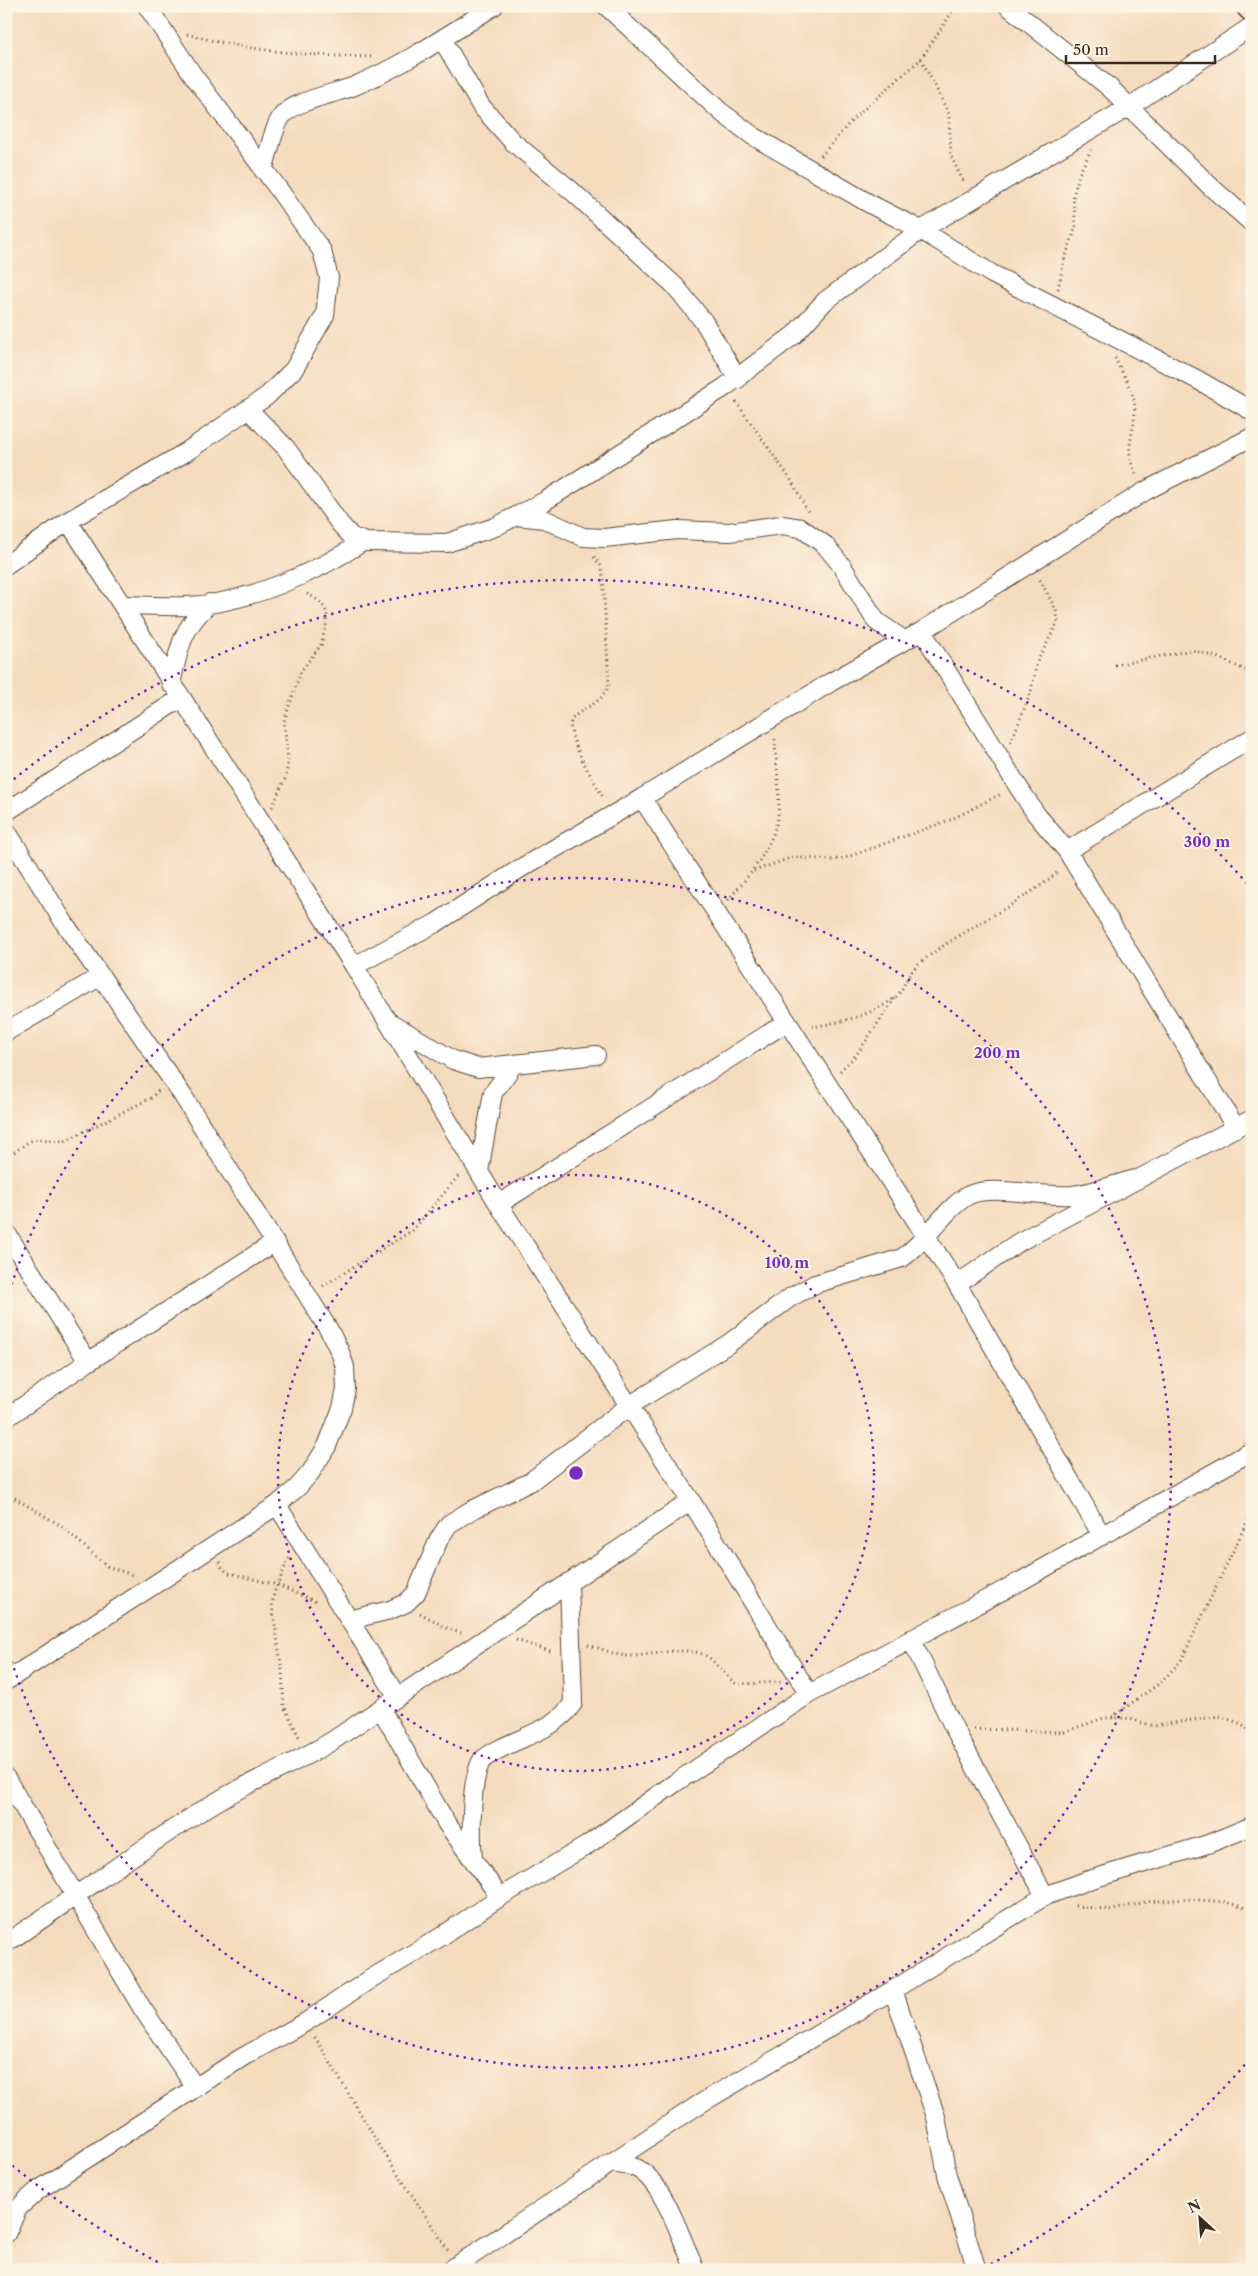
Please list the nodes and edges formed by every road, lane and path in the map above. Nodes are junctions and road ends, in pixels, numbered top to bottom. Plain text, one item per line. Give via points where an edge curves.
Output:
1 (147, 6) edge
2 (494, 6) edge
3 (606, 6) edge
4 (956, 6) edge
5 (1008, 6) edge
6 (1249, 6) edge
7 (1252, 9) edge
8 (160, 26) junction
9 (1252, 26) edge
10 (442, 39) junction
11 (374, 57) dead end
12 (921, 59) junction
13 (1129, 107) junction
14 (1093, 128) junction
15 (263, 170) junction
16 (809, 170) junction
17 (972, 198) junction
18 (1252, 223) edge
19 (921, 230) junction
20 (1055, 307) junction
21 (1104, 332) junction
22 (732, 383) junction
23 (248, 409) junction
24 (1252, 411) edge
25 (1252, 437) edge
26 (1147, 490) junction
27 (516, 516) junction
28 (68, 521) junction
29 (574, 534) junction
30 (814, 536) junction
31 (364, 541) junction
32 (1031, 563) junction
33 (6, 565) edge
34 (284, 582) junction
35 (210, 603) junction
36 (122, 605) junction
37 (922, 631) junction
38 (905, 641) junction
39 (1115, 665) dead end
40 (1252, 673) edge
41 (176, 691) junction
42 (776, 717) junction
43 (1252, 738) edge
44 (1001, 760) junction
45 (1017, 785) junction
46 (642, 798) junction
47 (6, 812) edge
48 (613, 815) junction
49 (263, 825) junction
50 (6, 830) edge
51 (1069, 856) junction
52 (754, 871) junction
53 (717, 914) junction
54 (354, 966) junction
55 (101, 976) junction
56 (897, 995) junction
57 (388, 1022) junction
58 (790, 1027) junction
59 (6, 1032) edge
60 (596, 1055) dead end
61 (514, 1064) junction
62 (169, 1074) junction
63 (827, 1083) junction
64 (1252, 1119) edge
65 (1236, 1128) junction
66 (6, 1158) edge
67 (475, 1165) junction
68 (1136, 1179) junction
69 (499, 1204) junction
70 (6, 1232) edge
71 (927, 1237) junction
72 (275, 1242) junction
73 (957, 1284) junction
74 (308, 1296) junction
75 (88, 1362) junction
76 (629, 1406) junction
77 (6, 1418) edge
78 (1252, 1451) edge
79 (6, 1493) edge
80 (691, 1501) junction
81 (277, 1505) junction
82 (1252, 1511) edge
83 (1102, 1536) junction
84 (299, 1539) junction
85 (214, 1545) junction
86 (159, 1581) junction
87 (569, 1582) junction
88 (278, 1586) junction
89 (395, 1608) junction
90 (346, 1615) junction
91 (492, 1634) junction
92 (911, 1639) junction
93 (572, 1647) junction
94 (6, 1681) edge
95 (805, 1687) junction
96 (397, 1696) junction
97 (381, 1709) junction
98 (1111, 1718) junction
99 (954, 1728) junction
100 (1252, 1733) edge
101 (310, 1755) junction
102 (6, 1778) edge
103 (1252, 1826) edge
104 (473, 1859) junction
105 (1045, 1896) junction
106 (500, 1897) junction
107 (75, 1898) junction
108 (1252, 1910) edge
109 (6, 1943) edge
110 (893, 1990) junction
111 (306, 2022) junction
112 (195, 2087) junction
113 (613, 2163) junction
114 (6, 2234) edge
115 (454, 2267) edge
116 (695, 2270) edge
117 (977, 2270) edge

1 - 8 street
2 - 10 street
3 - 16 street via 721,112
4 - 12 path
5 - 13 street via 1079,62
6 - 7 street
8 - 11 path via 207,39 293,53
8 - 15 street
9 - 13 street
10 - 15 street via 368,80 300,104 287,112 279,124
10 - 22 street via 481,106 513,142 675,286 704,322
12 - 16 path via 853,119
12 - 17 path via 949,114 951,156
13 - 14 street
13 - 18 street via 1210,187
14 - 17 street
14 - 20 path via 1090,155 1079,174 1073,198 1076,227 1064,262
15 - 23 street via 322,251 329,278 328,298 325,315 294,368 267,396
16 - 19 street
17 - 19 street
19 - 20 street via 992,274
19 - 22 street via 825,301 794,336
20 - 21 street
21 - 24 street
21 - 26 path via 1134,398 1129,459
22 - 27 street
22 - 30 path via 762,442 791,480 808,512
23 - 28 street via 186,452
23 - 31 street via 286,448 340,524 352,537
25 - 26 street
26 - 32 street
27 - 29 street via 544,519
27 - 31 street via 495,527 447,543
28 - 33 street
28 - 36 street
29 - 30 street via 604,538 677,530 736,531 782,525 802,528
29 - 48 path via 601,566 609,684 606,694 573,718 570,725 574,742
30 - 38 street via 842,566 876,621
31 - 34 street via 341,557
32 - 37 street
32 - 44 path via 1056,610 1058,622 1037,662 1020,724
34 - 35 street via 258,592
34 - 49 path via 318,600 327,614 321,645 301,671 284,721 288,760 286,777
35 - 36 street
35 - 41 street via 181,638
36 - 41 street
37 - 38 street
37 - 44 street
38 - 42 street
39 - 40 path via 1192,650
41 - 47 street
41 - 49 street
42 - 46 street
42 - 52 path via 778,816
43 - 51 street
44 - 45 street
45 - 51 street
45 - 52 path via 952,819 844,858 794,857
46 - 48 street
46 - 53 street
48 - 54 street via 520,868 436,923
49 - 54 street
50 - 55 street
51 - 56 path via 1047,881 966,929 921,961 912,969
51 - 65 street
52 - 53 path
53 - 58 street
54 - 57 street
55 - 59 street
55 - 62 street
56 - 58 path via 876,1010 855,1017
56 - 63 path via 857,1054
57 - 61 street via 463,1064 478,1068
57 - 67 street
58 - 63 street
58 - 69 street
60 - 61 street
61 - 67 street via 493,1093
62 - 66 path via 151,1098 65,1141 30,1141
62 - 72 street
63 - 71 street
64 - 65 street
65 - 68 street
67 - 69 street
67 - 74 path via 413,1230
68 - 71 street via 1073,1195 986,1190 969,1195
68 - 73 street via 1018,1242
69 - 76 street
70 - 75 street
71 - 73 street
71 - 76 street via 892,1262 815,1284 792,1297 728,1344
72 - 74 street
72 - 75 street
73 - 83 street
74 - 81 street via 340,1352 345,1367 346,1389 327,1446 304,1480
75 - 77 street
76 - 80 street
76 - 89 street via 530,1482 449,1524 439,1538 416,1593
78 - 83 street
79 - 86 path via 60,1525 108,1566 125,1574
80 - 87 street
80 - 95 street
81 - 84 street
81 - 85 street
82 - 98 path via 1180,1661 1160,1683
83 - 92 street
84 - 88 path
84 - 90 street
85 - 86 street
85 - 88 path via 225,1571
86 - 94 street
87 - 91 street
87 - 93 street
88 - 90 path
88 - 101 path via 272,1604 284,1706
89 - 90 street
89 - 91 path via 422,1614 456,1632
90 - 96 street
91 - 93 path via 549,1652
91 - 96 street
92 - 95 street
92 - 99 street
93 - 95 path via 586,1645 630,1656 681,1652 701,1654 737,1684
93 - 104 street via 574,1695 570,1709 553,1722 487,1756 478,1766 471,1834
95 - 106 street via 586,1846
96 - 97 street
97 - 101 street
97 - 104 street via 447,1824
98 - 99 path via 1064,1732
98 - 100 path via 1126,1718 1154,1726 1219,1716 1242,1724
99 - 105 street
101 - 107 street via 264,1775 221,1800 162,1836
102 - 107 street
103 - 105 street via 1208,1844
104 - 106 street
105 - 108 path via 1078,1906 1113,1910 1146,1902 1186,1899 1226,1902
105 - 110 street
106 - 111 street
107 - 109 street
107 - 112 street
110 - 113 street via 698,2105
110 - 117 street via 936,2117 947,2175
111 - 112 street
111 - 115 path via 379,2145 447,2249
112 - 114 street via 37,2191 18,2208
113 - 115 street
113 - 116 street via 636,2168 650,2178 672,2216

